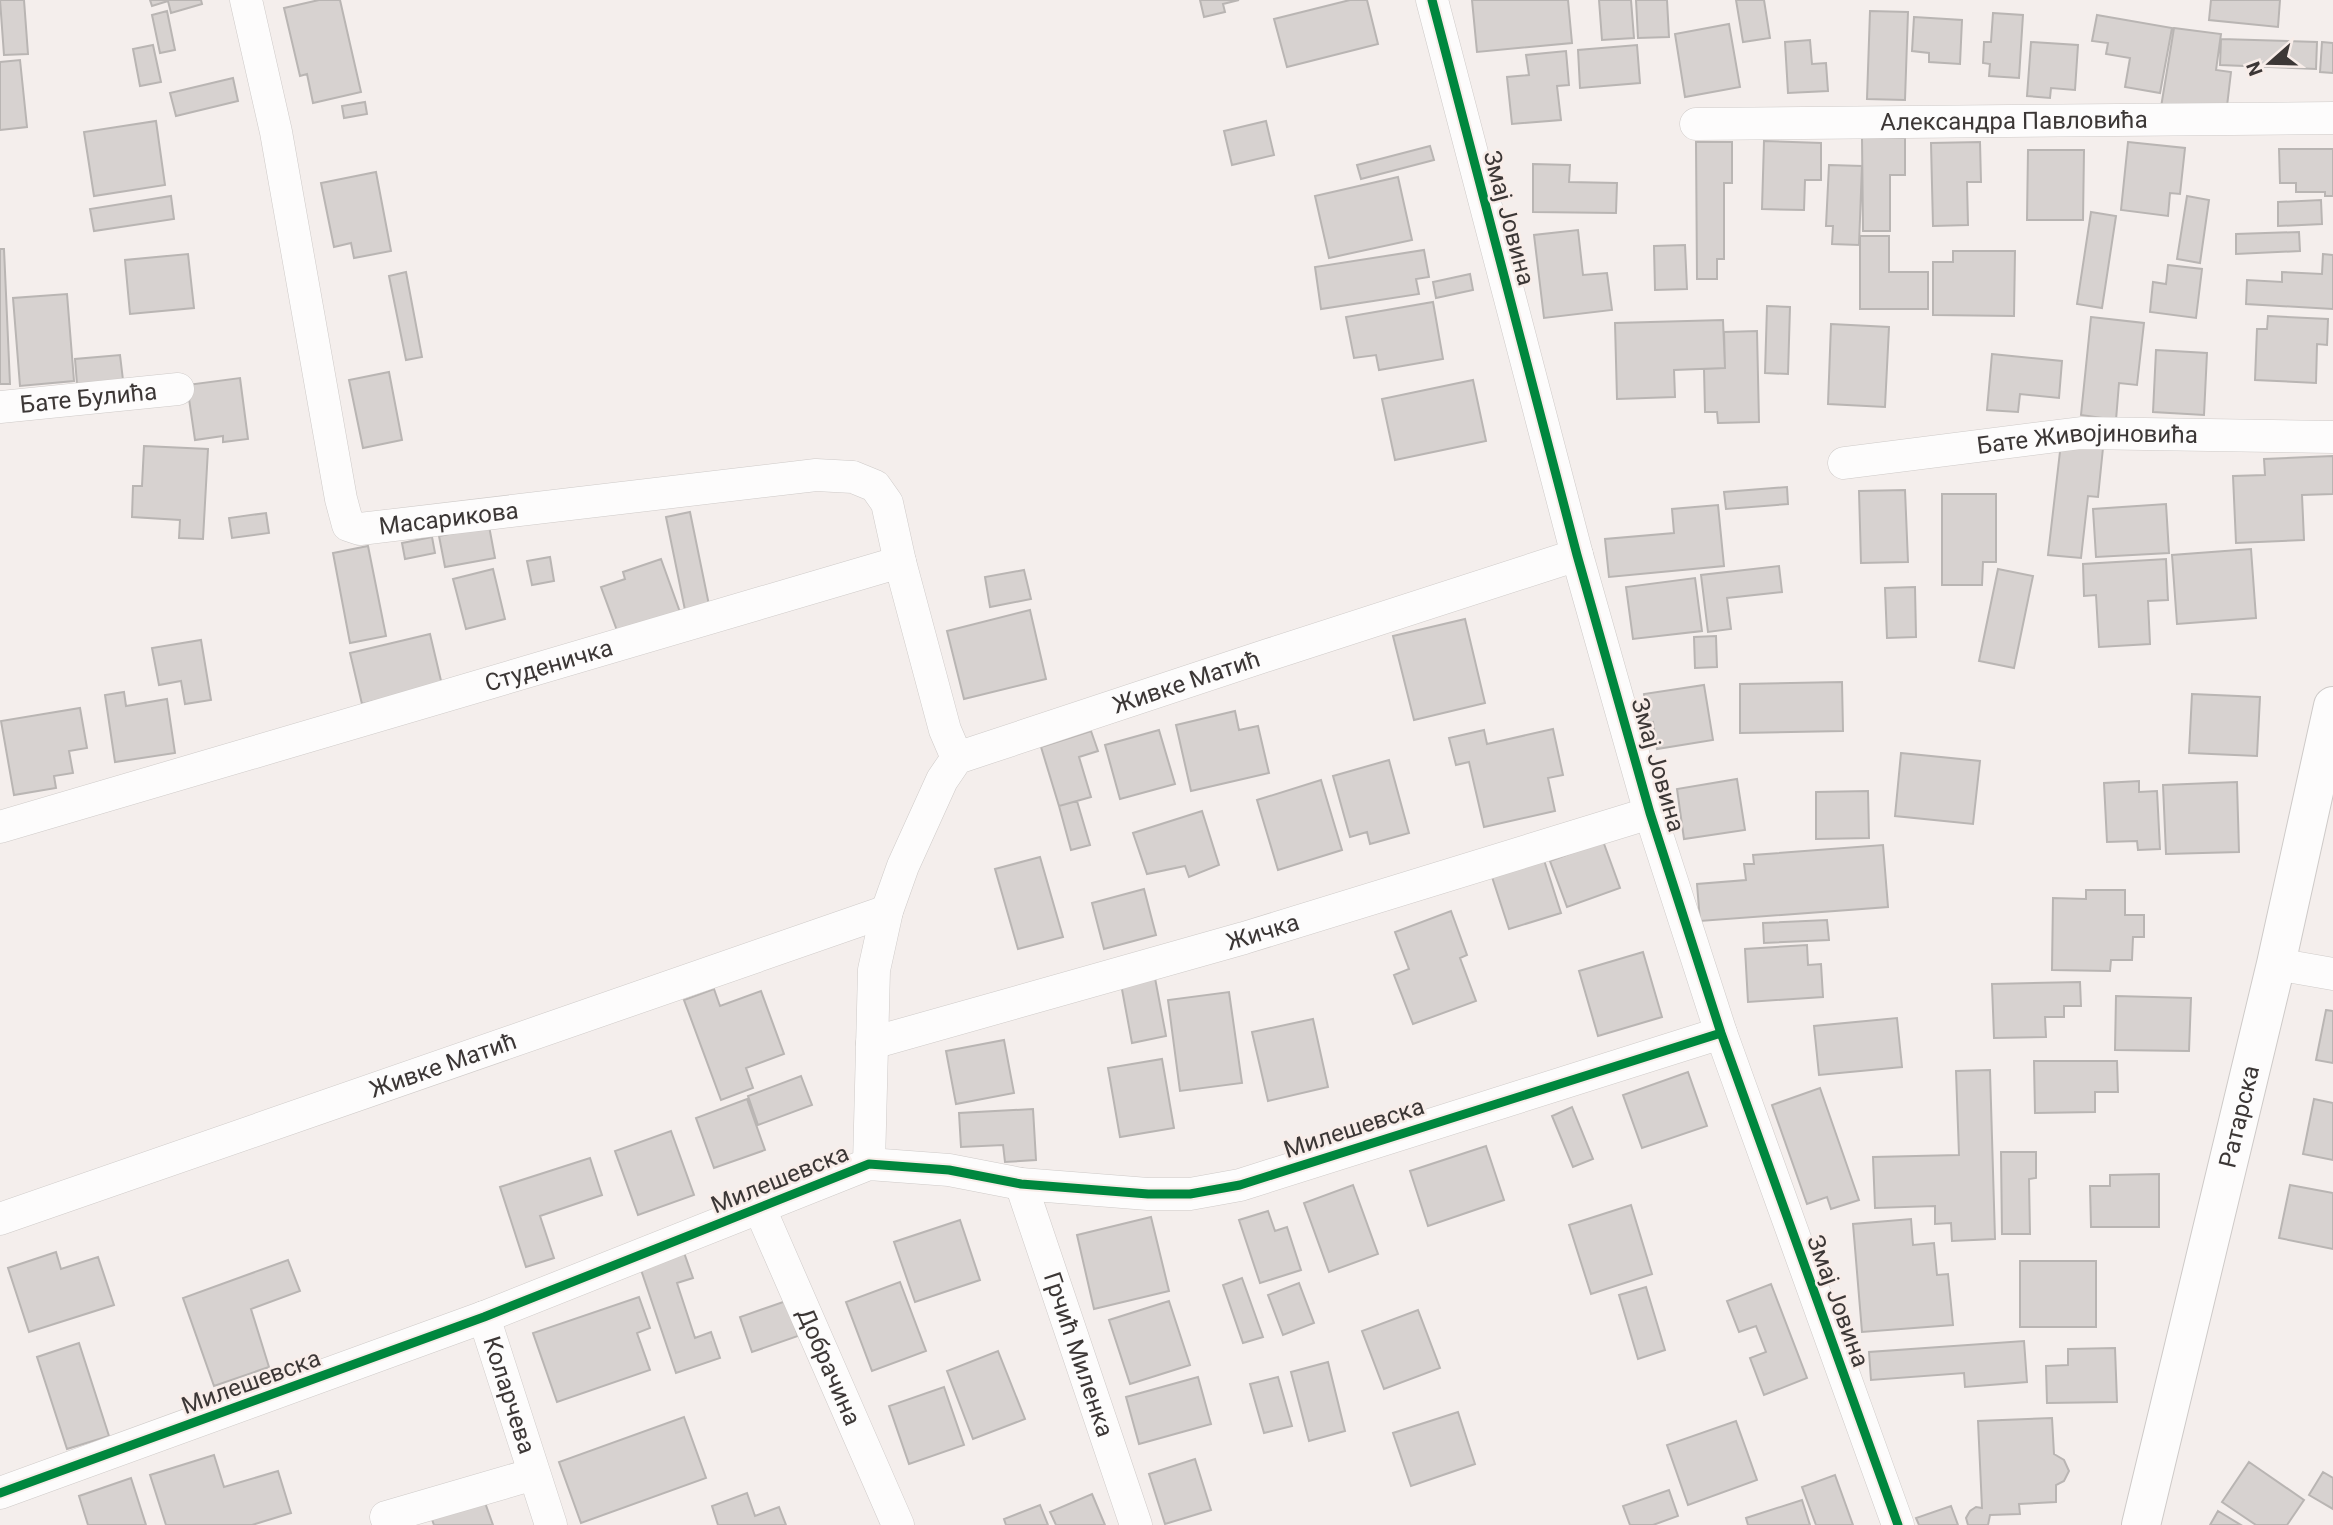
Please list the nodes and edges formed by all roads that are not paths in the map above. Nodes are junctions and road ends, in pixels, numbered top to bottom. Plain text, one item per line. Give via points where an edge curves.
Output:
1 (246, 0) edge
2 (1432, 0) edge
3 (2333, 118) edge
4 (1696, 124) dead end
5 (178, 389) dead end
6 (0, 407) edge
7 (2333, 437) edge
8 (1844, 463) dead end
9 (1577, 555) junction
10 (900, 562) junction
11 (2333, 706) edge
12 (957, 758) junction
13 (1650, 813) junction
14 (0, 827) edge
15 (887, 911) junction
16 (2276, 964) junction
17 (2333, 974) edge
18 (1721, 1033) junction
19 (872, 1043) junction
20 (869, 1164) junction
21 (1021, 1184) junction
22 (760, 1209) junction
23 (0, 1219) edge
24 (484, 1317) junction
25 (534, 1474) junction
26 (0, 1493) edge
27 (389, 1525) edge
28 (551, 1525) edge
29 (898, 1525) edge
30 (1136, 1525) edge
31 (1898, 1525) edge
32 (2141, 1525) edge

1 - 10 street, Масарикова via 276,132 348,525 360,529 816,475 853,477 875,486 887,503
2 - 9 street, Змај Јовина
3 - 4 street, Александра Павловића
5 - 6 street, Бате Булића
7 - 8 street, Бате Живојиновића via 2081,433
9 - 12 street, Живке Матић
9 - 13 street, Змај Јовина
10 - 12 street via 945,730
10 - 14 street, Студеничка
11 - 16 street, Ратарска
12 - 15 street via 942,780
13 - 18 street, Змај Јовина
13 - 19 street, Жичка via 1244,938
15 - 19 street via 874,970
15 - 23 street, Живке Матић
16 - 17 street
16 - 32 street, Ратарска
18 - 21 street, Милешевска via 1240,1185 1190,1194 1148,1194
18 - 31 street, Змај Јовина
19 - 20 street
20 - 21 street, Милешевска via 949,1170
20 - 22 street, Милешевска
21 - 30 street, Грчић Миленка
22 - 24 street, Милешевска
22 - 29 street, Добрачина
24 - 25 street, Коларчева
24 - 26 street, Милешевска
25 - 27 street, Коларчева via 386,1517
25 - 28 street, Коларчева

